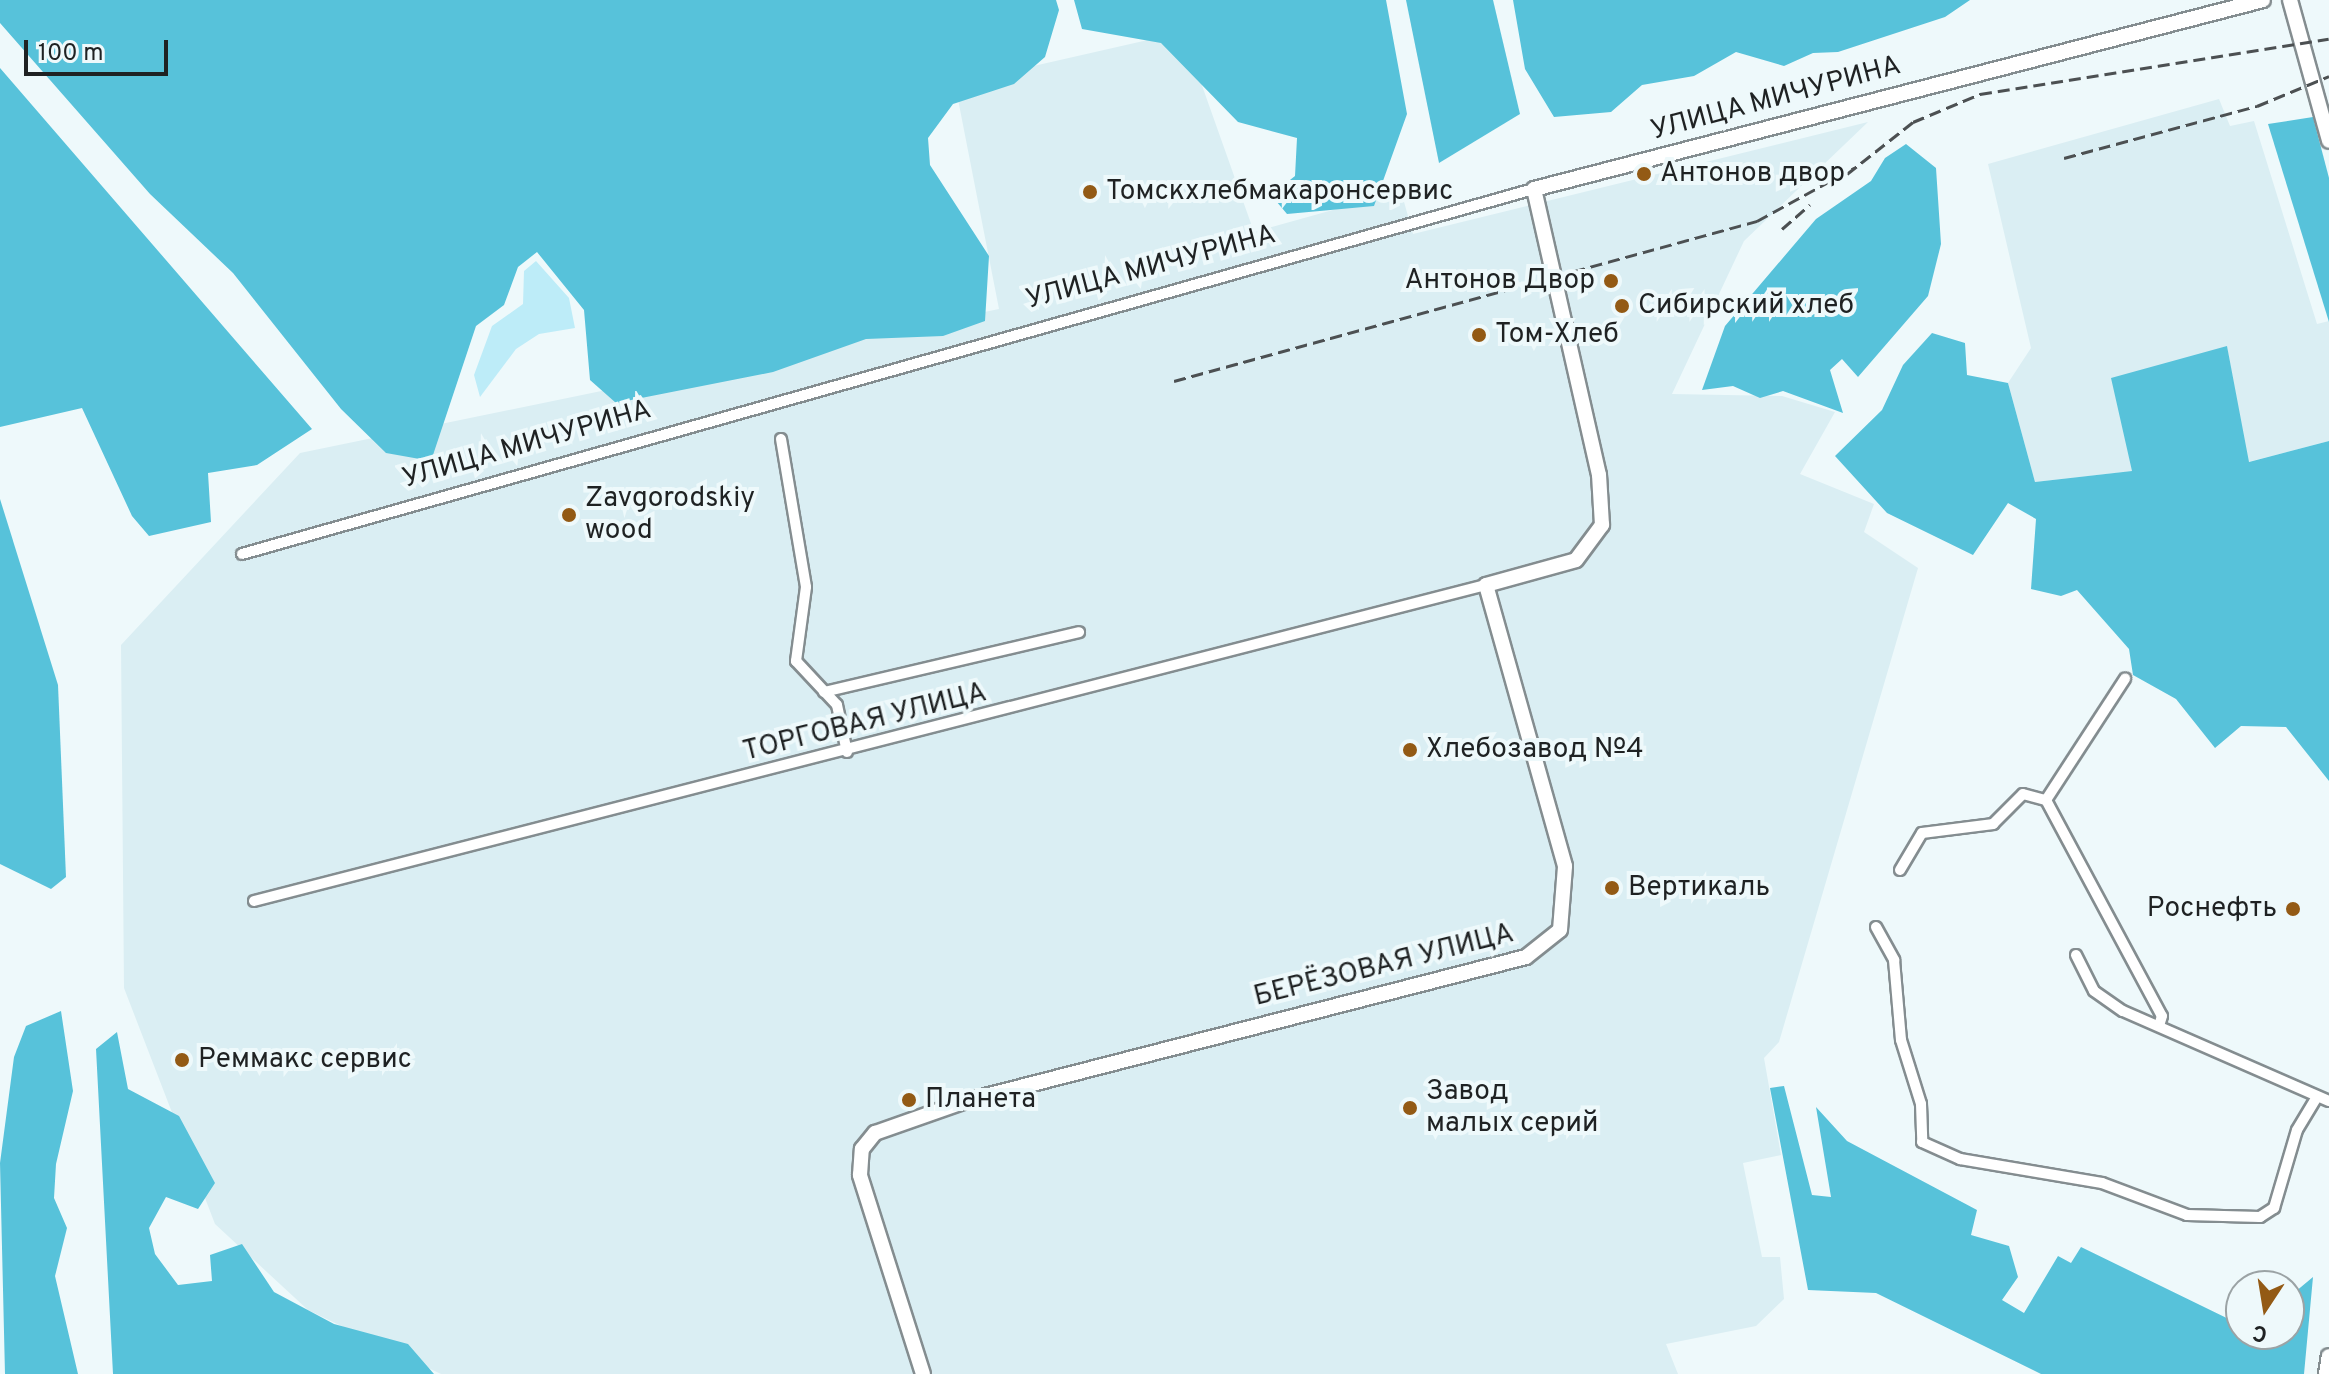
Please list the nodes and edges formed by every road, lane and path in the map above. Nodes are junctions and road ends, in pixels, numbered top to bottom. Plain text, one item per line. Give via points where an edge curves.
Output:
1 (2263, 0) edge
2 (2290, 0) edge
3 (2329, 141) edge
4 (1534, 189) junction
5 (781, 439) dead end
6 (242, 554) dead end
7 (1486, 585) junction
8 (1079, 632) dead end
9 (2125, 679) dead end
10 (824, 692) junction
11 (847, 752) junction
12 (2046, 800) junction
13 (1900, 870) dead end
14 (254, 901) dead end
15 (1876, 927) dead end
16 (2076, 955) dead end
17 (2159, 1026) junction
18 (2317, 1097) junction
19 (2329, 1101) edge
20 (923, 1374) edge

1 - 4 street, УЛИЦА МИЧУРИНА
2 - 3 street
4 - 6 street, УЛИЦА МИЧУРИНА
4 - 7 street via 1599,475 1602,525 1576,560
5 - 10 street via 806,587 796,661
7 - 11 street, ТОРГОВАЯ УЛИЦА
7 - 20 street, БЕРЁЗОВАЯ УЛИЦА via 1565,866 1565,914 1550,944 1526,957 966,1101 867,1139 860,1175
8 - 10 street
9 - 12 street
10 - 11 street via 837,705
11 - 14 street, ТОРГОВАЯ УЛИЦА
12 - 13 street via 2023,794 1993,824 1922,833
12 - 17 street via 2162,1016
15 - 18 street via 1894,960 1922,1142 1960,1159 2102,1183 2187,1215 2260,1217 2274,1208 2297,1130
16 - 17 street via 2094,991
17 - 18 street
18 - 19 street

